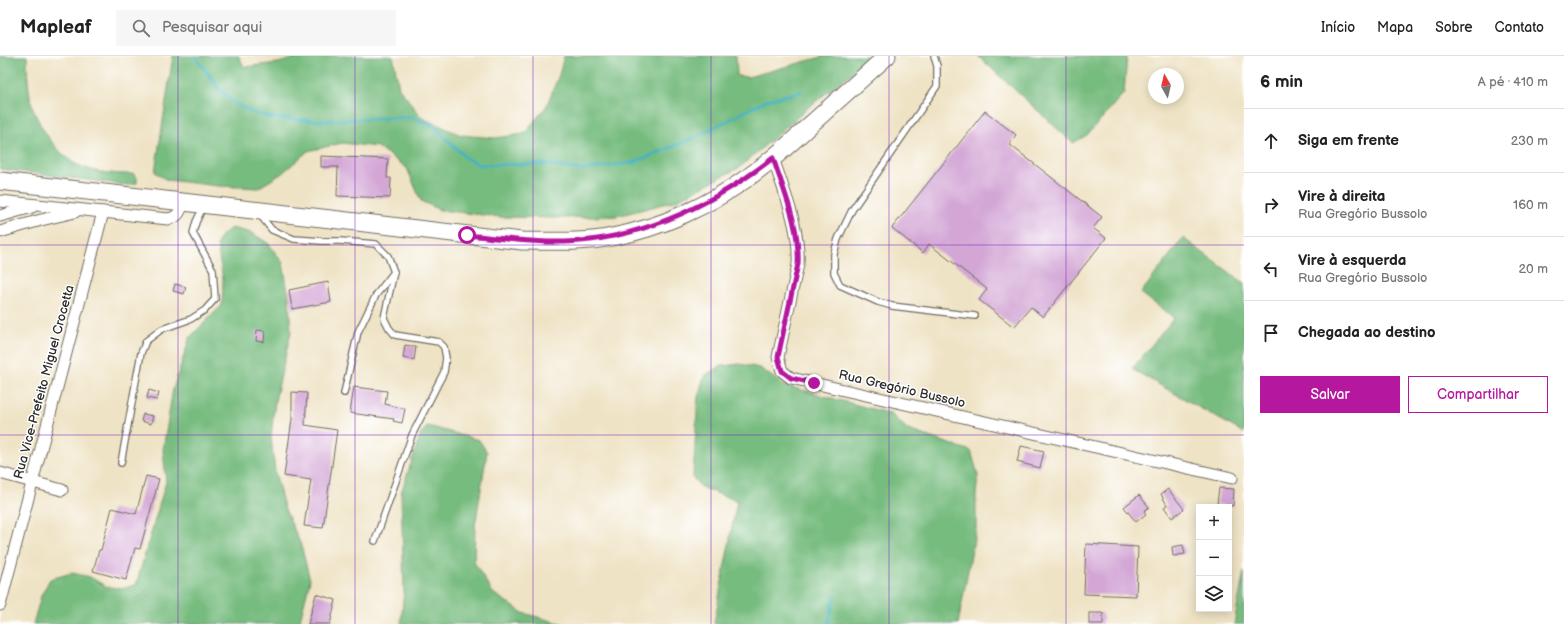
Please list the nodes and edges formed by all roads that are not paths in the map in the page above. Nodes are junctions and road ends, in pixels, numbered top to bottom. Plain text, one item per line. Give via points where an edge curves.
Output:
1 (887, 56) edge
2 (934, 56) edge
3 (773, 158) junction
4 (0, 181) edge
5 (0, 201) edge
6 (184, 202) junction
7 (204, 204) junction
8 (38, 205) junction
9 (85, 210) junction
10 (256, 210) junction
11 (103, 212) junction
12 (0, 216) edge
13 (0, 232) edge
14 (394, 272) junction
15 (975, 316) dead end
16 (344, 393) dead end
17 (121, 463) dead end
18 (0, 473) edge
19 (1232, 478) dead end
20 (32, 482) junction
21 (62, 490) dead end
22 (375, 541) dead end
23 (0, 605) edge

1 - 3 main road
2 - 15 lane via 937,86 855,204 838,239 833,267 840,285 878,302
3 - 10 main road via 717,197 680,215 612,237 565,242 522,241
3 - 19 street, Rua Gregório Bussolo via 794,221 799,248 798,264 778,357 782,371 791,378
4 - 6 main road
5 - 8 street
6 - 7 main road
6 - 11 street via 179,214 168,219
7 - 10 main road
7 - 17 lane via 193,233 213,270 215,299 205,310 162,329 146,341 141,353
8 - 9 street
8 - 12 street
9 - 11 street
9 - 13 street
10 - 14 lane via 272,230 294,239 376,244 388,256
11 - 20 street, Rua Vice-Prefeito Miguel Crocetta
14 - 16 lane via 376,294 358,332
14 - 22 lane via 384,318 389,328 394,335 439,342 444,347 446,358 444,372 412,435
18 - 20 street
20 - 21 street
20 - 23 street, Rua Vice-Prefeito Miguel Crocetta

